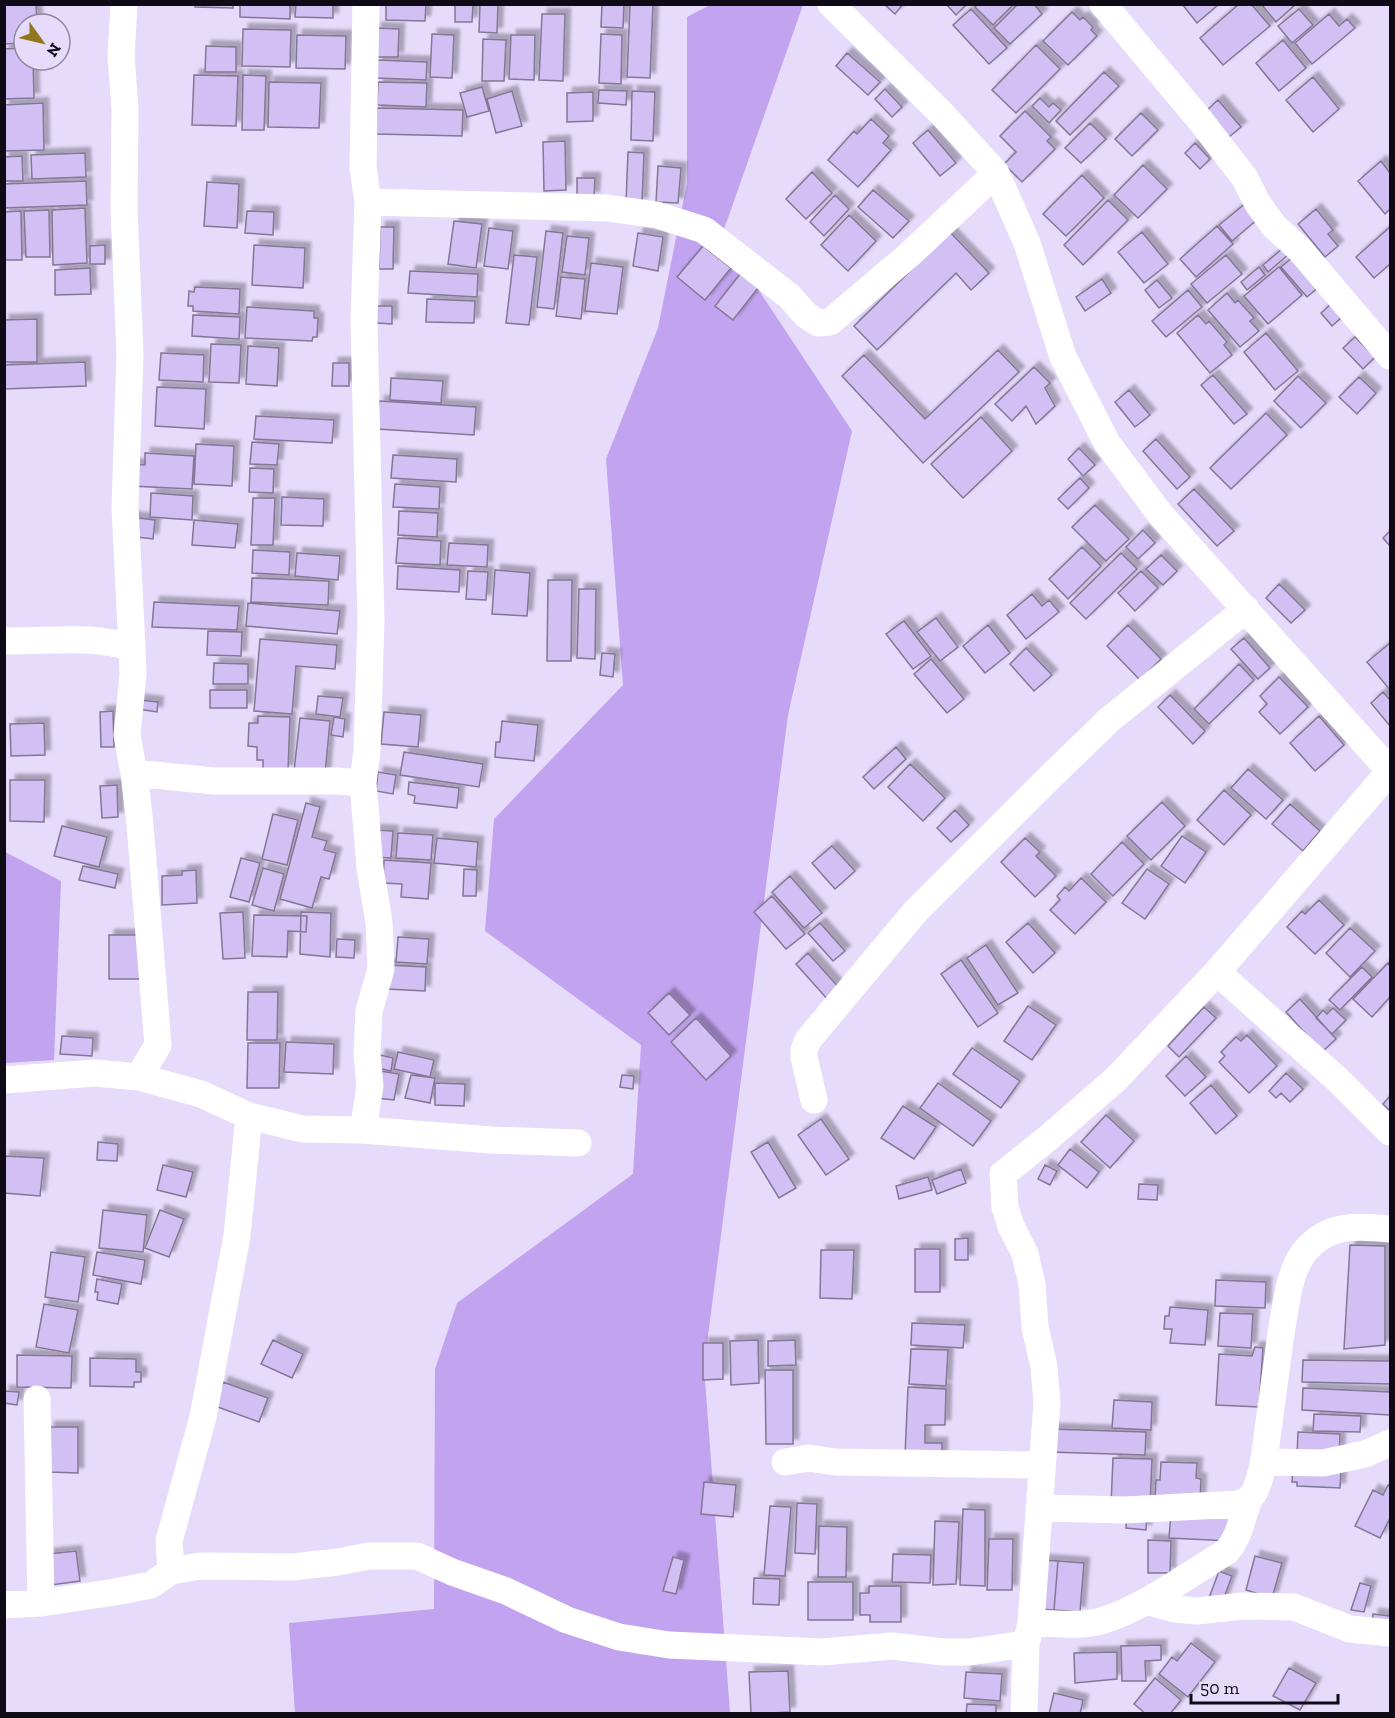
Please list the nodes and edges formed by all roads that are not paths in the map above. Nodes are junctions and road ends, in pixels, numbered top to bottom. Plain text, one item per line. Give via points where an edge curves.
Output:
1 (124, 4) edge
2 (366, 4) edge
3 (831, 4) edge
4 (1103, 4) edge
5 (996, 173) junction
6 (368, 202) junction
7 (1390, 356) edge
8 (1246, 609) junction
9 (4, 641) edge
10 (132, 648) junction
11 (1390, 771) edge
12 (134, 773) junction
13 (363, 783) junction
14 (1217, 972) junction
15 (139, 1077) junction
16 (4, 1080) edge
17 (814, 1100) dead end
18 (249, 1116) junction
19 (363, 1130) junction
20 (1390, 1132) edge
21 (578, 1143) dead end
22 (1390, 1229) edge
23 (37, 1399) dead end
24 (1390, 1443) edge
25 (784, 1462) dead end
26 (1263, 1462) junction
27 (1041, 1465) junction
28 (1248, 1500) junction
29 (1040, 1508) junction
30 (171, 1571) junction
31 (1149, 1600) junction
32 (41, 1603) junction
33 (4, 1605) edge
34 (1390, 1632) edge
35 (1029, 1633) junction
36 (1024, 1713) edge

1 - 10 street via 121,56 130,354 125,507
2 - 6 street via 363,167
3 - 5 street
4 - 7 street via 1238,169 1274,226 1300,250
5 - 6 street via 830,322 818,323 704,230 657,215 607,208
5 - 8 street via 1027,243 1063,357 1107,443 1160,514
6 - 13 street via 364,320 371,621
8 - 11 street
8 - 17 street via 1108,720 915,912 808,1040 804,1057
9 - 10 street via 95,640
10 - 12 street via 127,735
11 - 14 street
12 - 13 street via 214,781
12 - 15 street via 158,1045
13 - 19 street via 381,969 369,1011 370,1086
14 - 20 street
14 - 27 street via 1116,1079 1003,1174 1005,1207 1025,1254 1032,1284 1035,1327 1044,1367 1047,1402
15 - 16 street via 95,1073
15 - 18 street via 201,1094
18 - 19 street via 303,1129
18 - 30 street via 237,1236 203,1417 169,1541
19 - 21 street
22 - 26 street via 1338,1229 1316,1241 1300,1258 1285,1312
23 - 32 street
24 - 26 street via 1365,1454 1323,1463
25 - 27 street via 809,1458 836,1462
26 - 28 street
27 - 29 street
28 - 29 street via 1239,1504 1136,1510
28 - 31 street via 1235,1543
29 - 35 street
30 - 32 street via 151,1585
30 - 35 street via 200,1566 292,1567 369,1556 417,1557 506,1590 567,1620 619,1637 669,1645 822,1652 892,1647 969,1652
31 - 34 street via 1197,1611 1243,1606 1294,1607 1350,1629
31 - 35 street via 1100,1621
32 - 33 street
35 - 36 street

